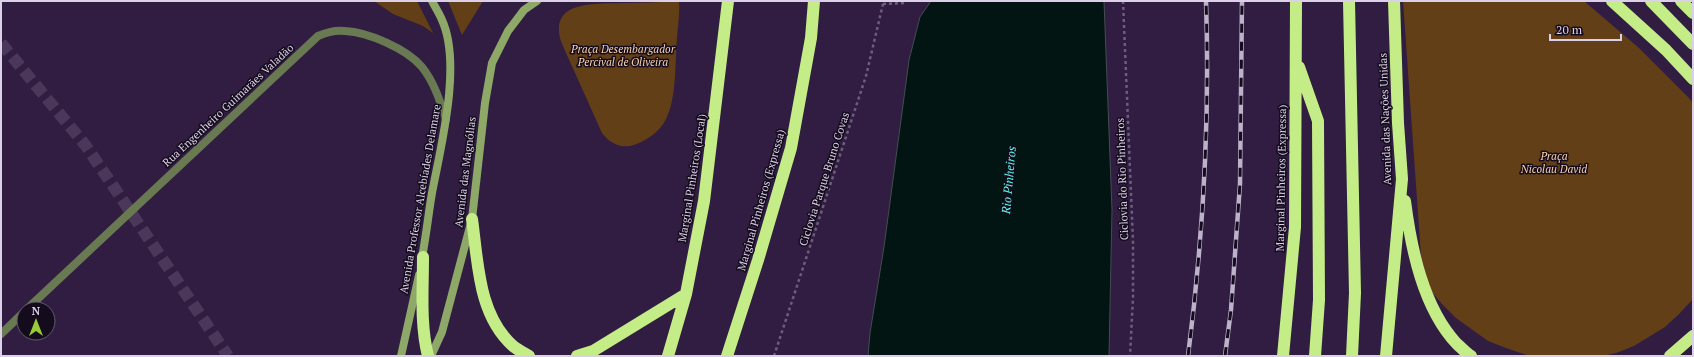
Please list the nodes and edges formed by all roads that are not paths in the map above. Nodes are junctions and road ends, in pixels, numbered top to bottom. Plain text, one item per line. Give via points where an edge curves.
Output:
1 (432, 1) edge
2 (537, 1) edge
3 (728, 1) edge
4 (814, 1) edge
5 (1296, 1) edge
6 (1349, 1) edge
7 (1394, 1) edge
8 (1612, 1) edge
9 (1650, 1) edge
10 (1681, 1) edge
11 (1693, 12) edge
12 (1693, 44) edge
13 (1296, 58) junction
14 (1693, 79) edge
15 (447, 120) junction
16 (1402, 179) junction
17 (472, 219) junction
18 (422, 257) junction
19 (686, 294) junction
20 (36, 301) edge
21 (16, 320) edge
22 (1, 334) edge
23 (1693, 336) edge
24 (401, 356) edge
25 (428, 356) edge
26 (431, 356) edge
27 (529, 356) edge
28 (577, 356) edge
29 (668, 356) edge
30 (727, 356) edge
31 (1283, 356) edge
32 (1315, 356) edge
33 (1352, 356) edge
34 (1386, 356) edge
35 (1471, 356) edge
36 (1670, 356) edge

1 - 15 main road, Avenida Professor Alcebíades Delamare via 442,20 448,40 450,65
2 - 17 main road, Avenida das Magnólias via 524,10 508,32 492,63 484,104
3 - 19 highway, Marginal Pinheiros (Local) via 704,200
4 - 30 highway, Marginal Pinheiros (Expressa) via 811,38 791,148
5 - 13 highway, Marginal Pinheiros (Expressa)
6 - 33 highway via 1355,293
7 - 16 highway, Avenida das Nações Unidas
8 - 14 highway via 1666,50
9 - 12 highway
10 - 11 highway
13 - 31 highway, Marginal Pinheiros (Expressa) via 1295,227
13 - 32 highway via 1318,121 1319,300
15 - 18 main road, Avenida Professor Alcebíades Delamare
15 - 20 street, Rua Engenheiro Guimarães Valadão via 434,86 421,66 402,51 371,36 346,31 329,32 318,36
16 - 34 highway, Avenida das Nações Unidas
16 - 35 highway via 1413,244 1430,303 1450,336
17 - 26 main road, Avenida das Magnólias via 442,332
17 - 27 highway via 486,306 513,346
18 - 24 main road, Avenida Professor Alcebíades Delamare
18 - 25 highway via 423,326
19 - 28 highway via 593,351
19 - 29 highway, Marginal Pinheiros (Local)
21 - 22 street
23 - 36 highway

